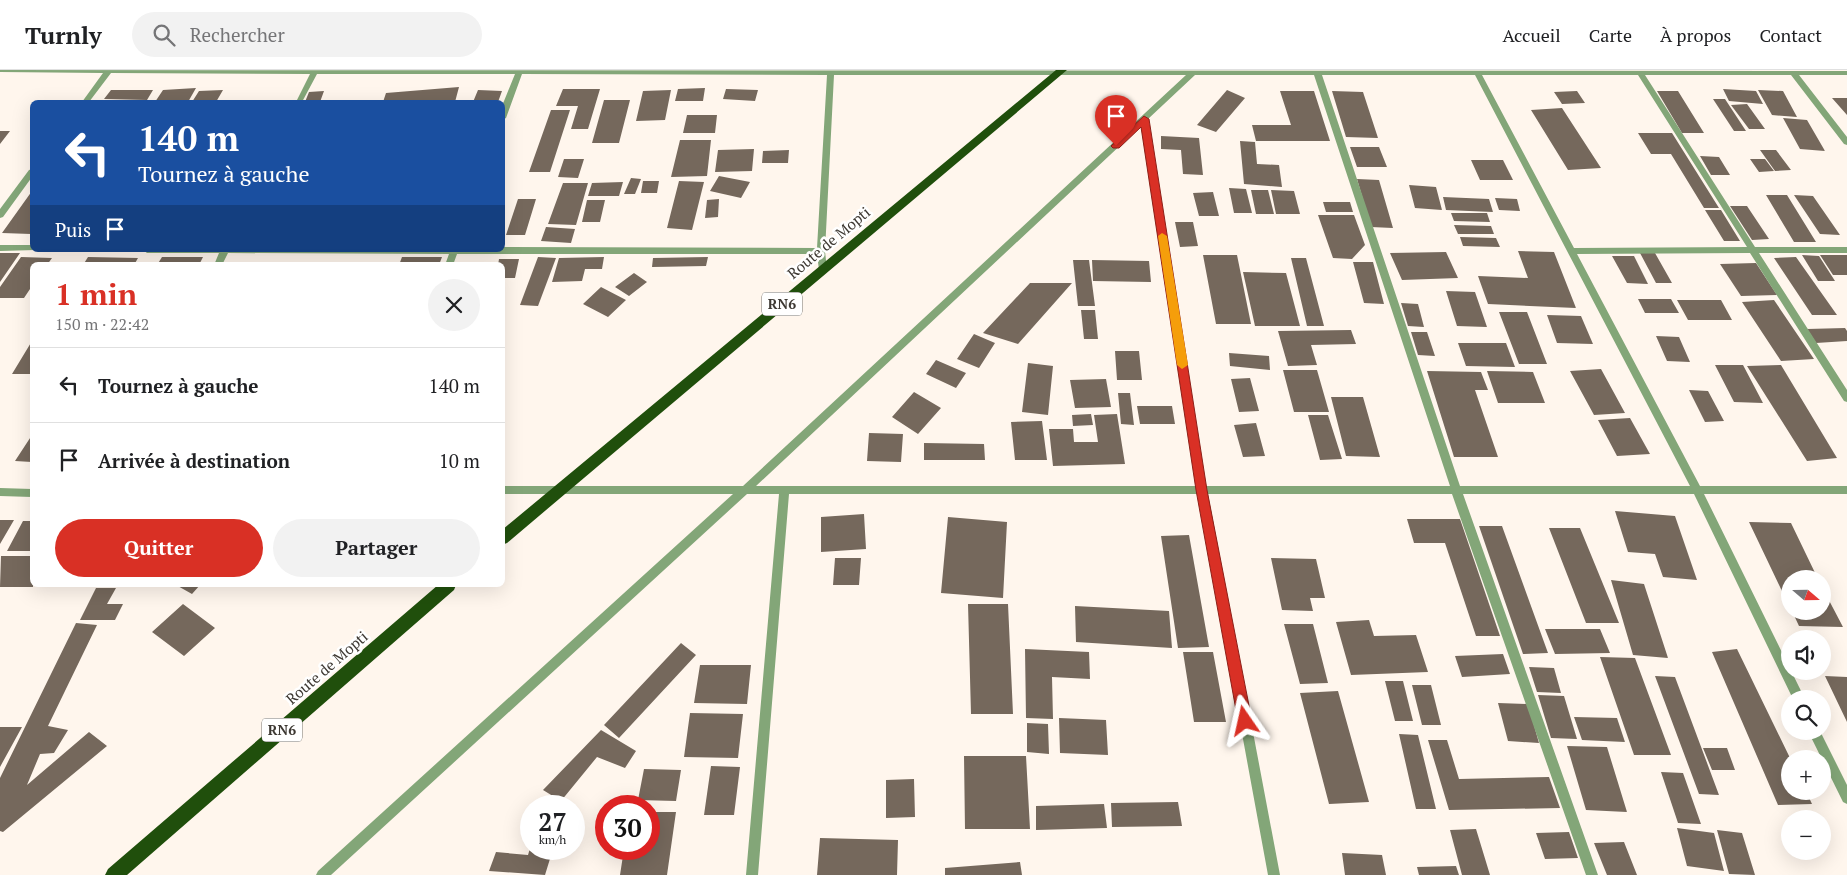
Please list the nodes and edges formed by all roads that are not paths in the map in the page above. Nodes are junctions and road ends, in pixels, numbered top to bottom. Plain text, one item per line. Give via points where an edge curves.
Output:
1 (0, 70) edge
2 (109, 70) edge
3 (315, 71) edge
4 (520, 71) edge
5 (830, 71) edge
6 (1061, 71) edge
7 (1195, 71) edge
8 (1476, 71) edge
9 (1317, 72) junction
10 (1793, 72) edge
11 (1640, 73) junction
12 (1847, 73) edge
13 (86, 100) edge
14 (300, 100) edge
15 (505, 110) edge
16 (1144, 119) junction
17 (1847, 142) edge
18 (30, 175) edge
19 (0, 215) edge
20 (0, 248) edge
21 (30, 248) edge
22 (505, 250) edge
23 (1754, 250) junction
24 (1847, 250) edge
25 (821, 251) junction
26 (1572, 251) junction
27 (823, 270) junction
28 (1847, 398) edge
29 (505, 490) edge
30 (558, 490) junction
31 (745, 490) junction
32 (784, 490) junction
33 (1202, 490) junction
34 (1456, 490) junction
35 (1697, 490) junction
36 (1847, 490) edge
37 (0, 492) edge
38 (30, 493) edge
39 (505, 536) edge
40 (447, 587) edge
41 (1794, 690) edge
42 (1818, 740) edge
43 (1847, 798) edge
44 (114, 875) edge
45 (322, 875) edge
46 (752, 875) edge
47 (1274, 875) edge
48 (1592, 875) edge

1 - 2 street
2 - 3 street
2 - 13 street
3 - 4 street
3 - 14 street
4 - 5 street
4 - 15 street
5 - 6 street
5 - 25 street
6 - 7 street
6 - 27 highway, Route de Mopti / RN6
7 - 9 street
7 - 16 street
8 - 9 street
8 - 11 street
8 - 26 street
9 - 34 street
10 - 11 street
10 - 12 street
10 - 17 street
11 - 23 street
16 - 31 street
16 - 33 street
18 - 19 street
20 - 21 street
22 - 25 street
23 - 24 street
23 - 26 street
23 - 28 street
25 - 27 street
26 - 35 street
27 - 30 highway, Route de Mopti / RN6
29 - 30 street
30 - 31 street
30 - 39 highway, Route de Mopti / RN6
31 - 32 street
31 - 45 street
32 - 33 street
32 - 46 street
33 - 34 street
33 - 47 street
34 - 35 street
34 - 48 street
35 - 36 street
35 - 41 street
37 - 38 street
40 - 44 highway, Route de Mopti / RN6
42 - 43 street

